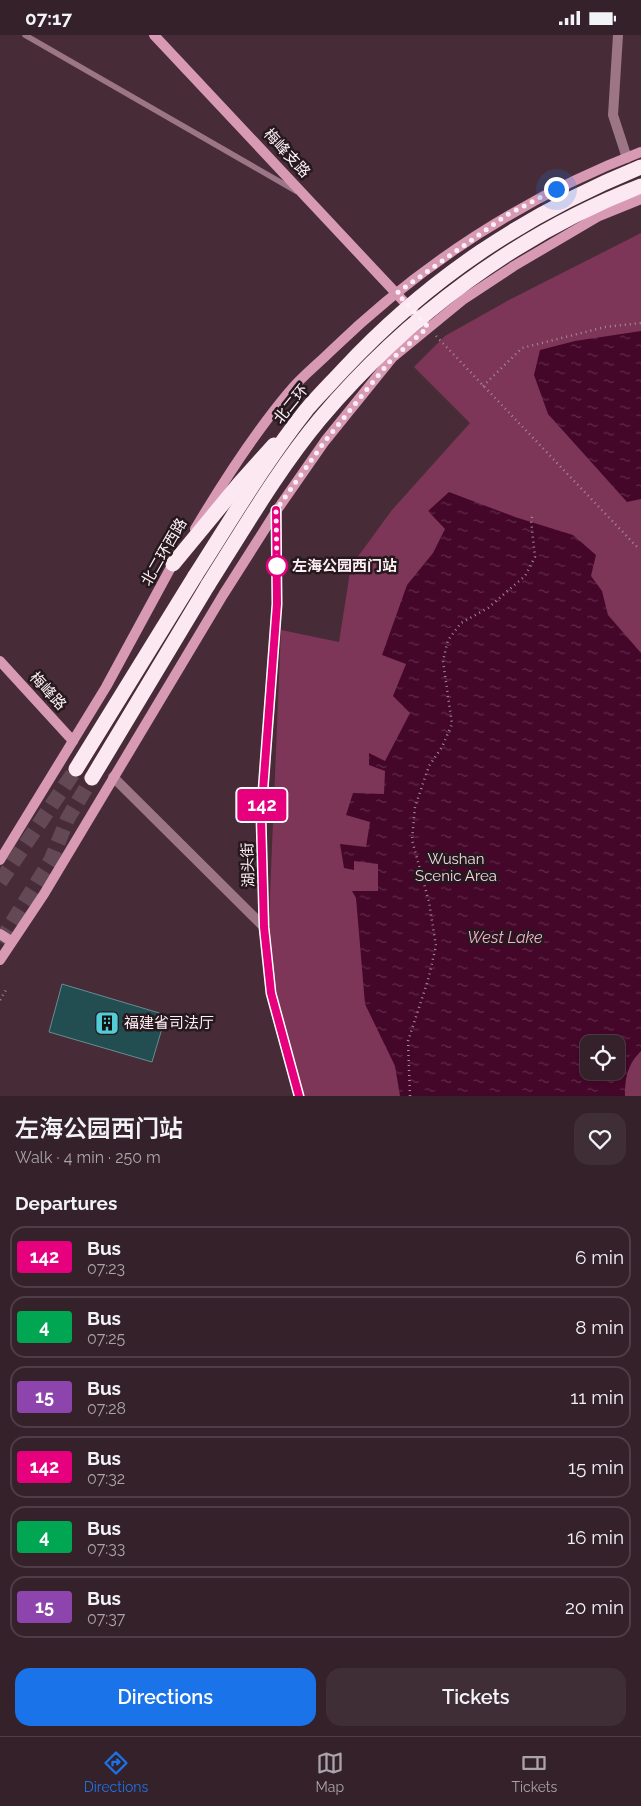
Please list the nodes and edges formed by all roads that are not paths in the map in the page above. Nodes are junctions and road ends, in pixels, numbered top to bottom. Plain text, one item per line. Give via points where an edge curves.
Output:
1 (25, 35) edge
2 (154, 35) edge
3 (618, 35) edge
4 (641, 152) edge
5 (627, 158) junction
6 (641, 167) edge
7 (641, 185) edge
8 (309, 199) junction
9 (641, 199) edge
10 (397, 293) junction
11 (428, 327) junction
12 (308, 409) junction
13 (276, 510) junction
14 (173, 564) junction
15 (0, 661) edge
16 (73, 741) junction
17 (76, 769) tunnel mouth
18 (113, 777) junction
19 (92, 778) tunnel mouth
20 (0, 860) edge
21 (264, 927) junction
22 (0, 934) edge
23 (11, 941) junction
24 (0, 960) edge
25 (299, 1096) edge

1 - 8 lane
2 - 8 main road, 梅峰支路
3 - 5 street via 613,115
4 - 5 main road, 北二环西路
5 - 10 main road, 北二环西路 via 590,172 507,215
6 - 12 highway, 北二环, bridge via 589,189 506,233 435,283 373,337
7 - 19 highway, bridge via 595,204 517,248 451,294 385,350 320,420 269,490 208,585
8 - 10 main road, 梅峰支路
9 - 11 main road via 598,216 514,266
10 - 11 main road
10 - 14 main road, 北二环西路 via 361,322 289,392 236,462
11 - 13 main road via 392,359 325,441
12 - 14 highway, bridge via 239,484
12 - 17 highway, 北二环, bridge via 256,481
13 - 18 main road
13 - 21 street, 湖头街 via 277,604 261,817
14 - 16 main road, 北二环西路
15 - 16 main road, 梅峰路
16 - 20 main road, 北二环西路
18 - 21 street
18 - 23 main road via 44,895
21 - 25 street, 湖头街 via 271,993
22 - 23 main road
23 - 24 main road

